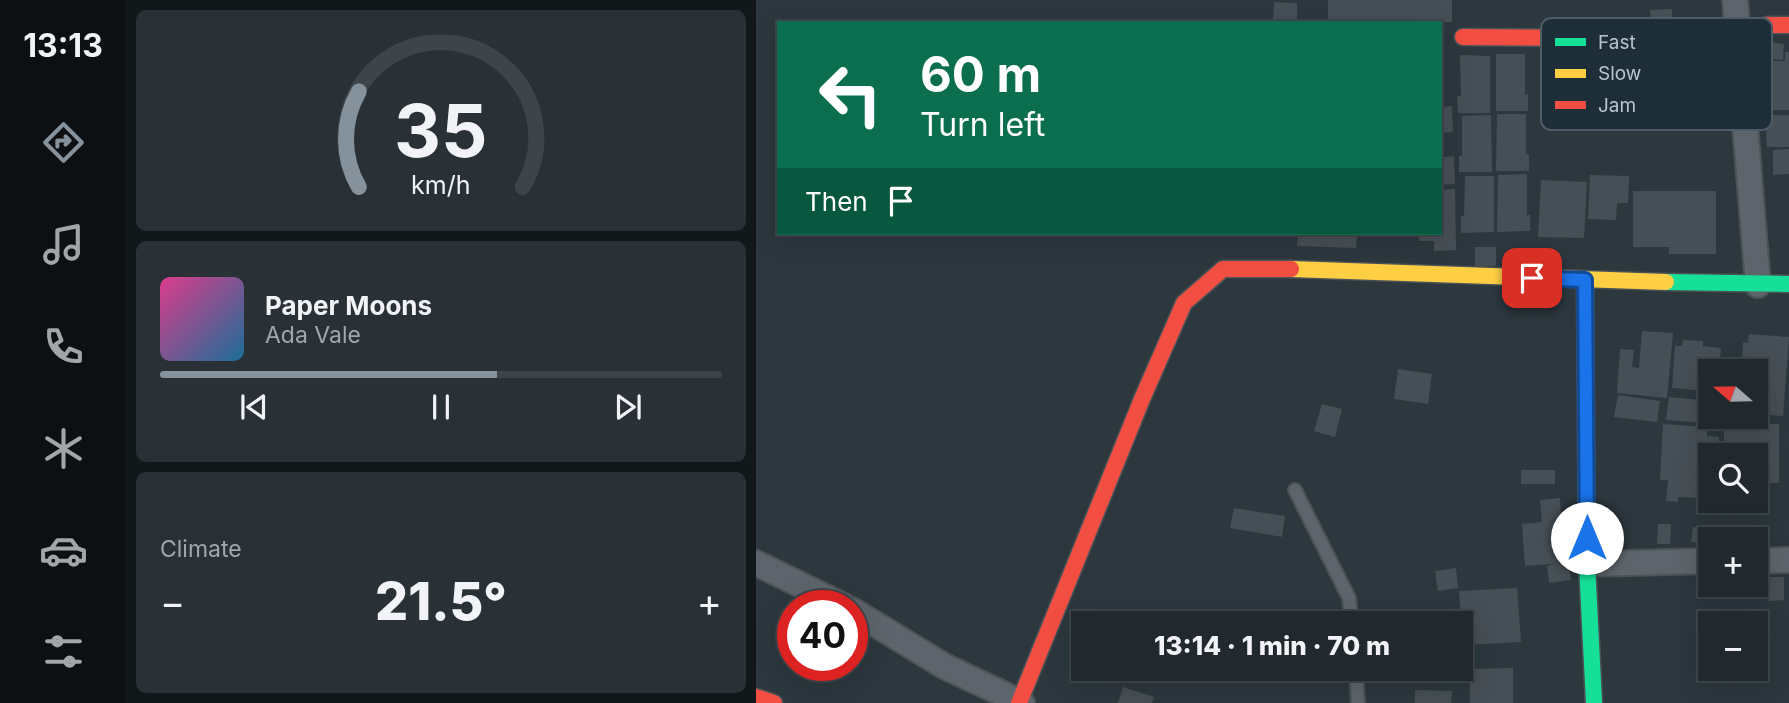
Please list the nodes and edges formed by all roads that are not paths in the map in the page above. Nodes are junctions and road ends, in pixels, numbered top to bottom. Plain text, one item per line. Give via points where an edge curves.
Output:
1 (1735, 0) edge
2 (1736, 18) edge
3 (1463, 37) dead end
4 (1541, 38) edge
5 (1745, 130) edge
6 (1585, 280) junction
7 (1789, 284) edge
8 (1758, 285) junction
9 (1295, 490) dead end
10 (1789, 560) edge
11 (1698, 561) edge
12 (1768, 561) edge
13 (756, 563) edge
14 (1587, 564) junction
15 (811, 590) edge
16 (1351, 611) edge
17 (868, 620) edge
18 (1357, 681) edge
19 (756, 697) edge
20 (774, 703) edge
21 (1020, 703) edge
22 (1358, 703) edge
23 (1594, 703) edge

1 - 2 street
3 - 4 main road
5 - 8 street
6 - 8 main road
6 - 14 main road
6 - 21 main road via 1223,269 1184,303
7 - 8 main road
9 - 16 lane via 1349,598
10 - 12 street
11 - 14 street
13 - 15 street
14 - 23 main road
17 - 21 street via 944,666
18 - 22 lane
19 - 20 main road

